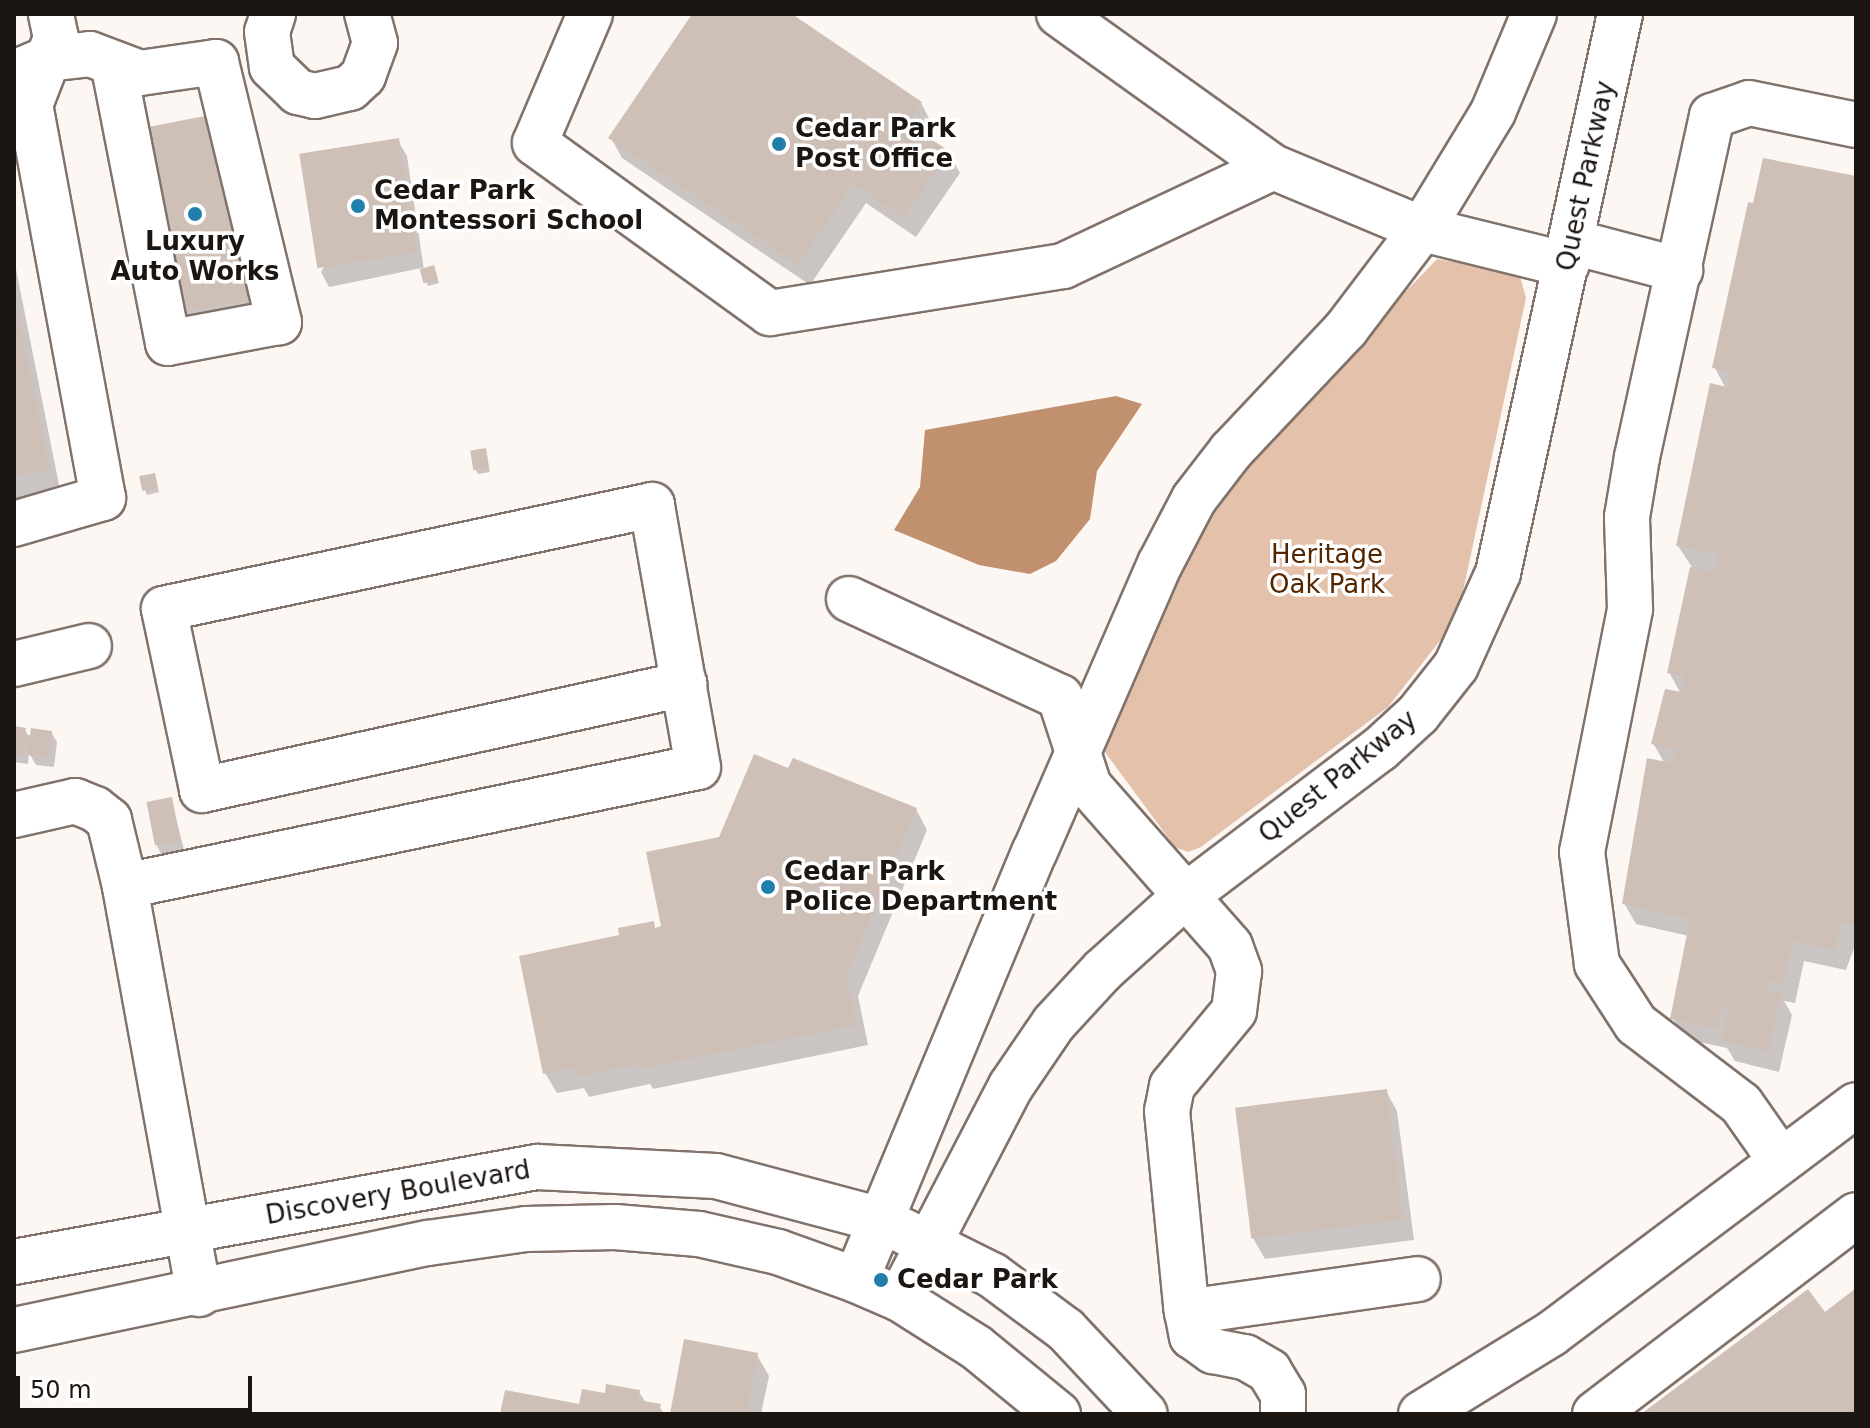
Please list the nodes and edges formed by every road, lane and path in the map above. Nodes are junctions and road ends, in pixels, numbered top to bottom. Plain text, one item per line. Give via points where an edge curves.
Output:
1 (51, 14) edge
2 (273, 14) edge
3 (367, 14) edge
4 (590, 14) edge
5 (1059, 14) edge
6 (1534, 14) edge
7 (1620, 14) edge
8 (113, 63) junction
9 (30, 66) edge
10 (1856, 125) edge
11 (1273, 167) junction
12 (1422, 229) junction
13 (1570, 254) junction
14 (1680, 270) junction
15 (14, 524) edge
16 (849, 599) dead end
17 (89, 646) dead end
18 (14, 664) edge
19 (684, 684) junction
20 (1078, 754) junction
21 (14, 815) edge
22 (125, 886) junction
23 (1184, 897) junction
24 (1856, 1105) edge
25 (1779, 1158) junction
26 (1856, 1215) edge
27 (881, 1220) junction
28 (188, 1232) junction
29 (932, 1242) junction
30 (14, 1262) edge
31 (1418, 1279) dead end
32 (856, 1280) junction
33 (199, 1294) junction
34 (900, 1299) junction
35 (1187, 1312) junction
36 (14, 1330) edge
37 (1058, 1414) edge
38 (1145, 1414) edge
39 (1283, 1414) edge
40 (1421, 1414) edge
41 (1595, 1414) edge

1 - 9 street via 56,38
2 - 3 street via 267,32 272,67 298,92 315,96 350,88 363,76 375,43
4 - 11 street via 535,143 770,313 1063,266
5 - 11 street
6 - 12 street via 1493,112
7 - 13 street, Quest Parkway
8 - 8 street via 140,73 216,62 279,322 168,343
8 - 9 street via 90,54
9 - 15 street via 30,105 103,498
10 - 14 street via 1749,103 1712,116
11 - 12 street
12 - 13 street
12 - 20 street via 1346,329 1231,451 1194,499 1160,564
13 - 14 street
13 - 23 street, Quest Parkway via 1498,573 1456,666 1418,714 1380,749
14 - 25 street via 1627,517 1630,609 1582,852 1597,964 1636,1024 1741,1104
16 - 20 street via 1060,697
17 - 18 street
19 - 19 street via 652,505 164,609 202,790
19 - 22 street via 698,767
20 - 23 street via 1089,786
20 - 27 street
21 - 22 street via 75,801 95,809 109,820
22 - 28 street
23 - 29 street, Quest Parkway via 1054,1023 1011,1086
23 - 35 street via 1230,946 1239,971 1234,1011 1172,1086 1167,1111
24 - 25 street
25 - 40 street via 1551,1334
26 - 41 street
27 - 28 street, Discovery Boulevard via 716,1176 537,1167
27 - 29 street, Discovery Boulevard
27 - 32 street
28 - 30 street, Discovery Boulevard
28 - 33 street
29 - 34 street, Quest Parkway
29 - 38 street, Discovery Boulevard via 992,1275 1066,1330
31 - 35 street
32 - 33 street, Discovery Boulevard via 778,1252 699,1234 607,1226 526,1229 428,1243
32 - 34 street, Discovery Boulevard
33 - 36 street, Discovery Boulevard
34 - 37 street, Discovery Boulevard via 976,1347
35 - 39 street via 1192,1336 1213,1351 1245,1357 1269,1371 1283,1394

